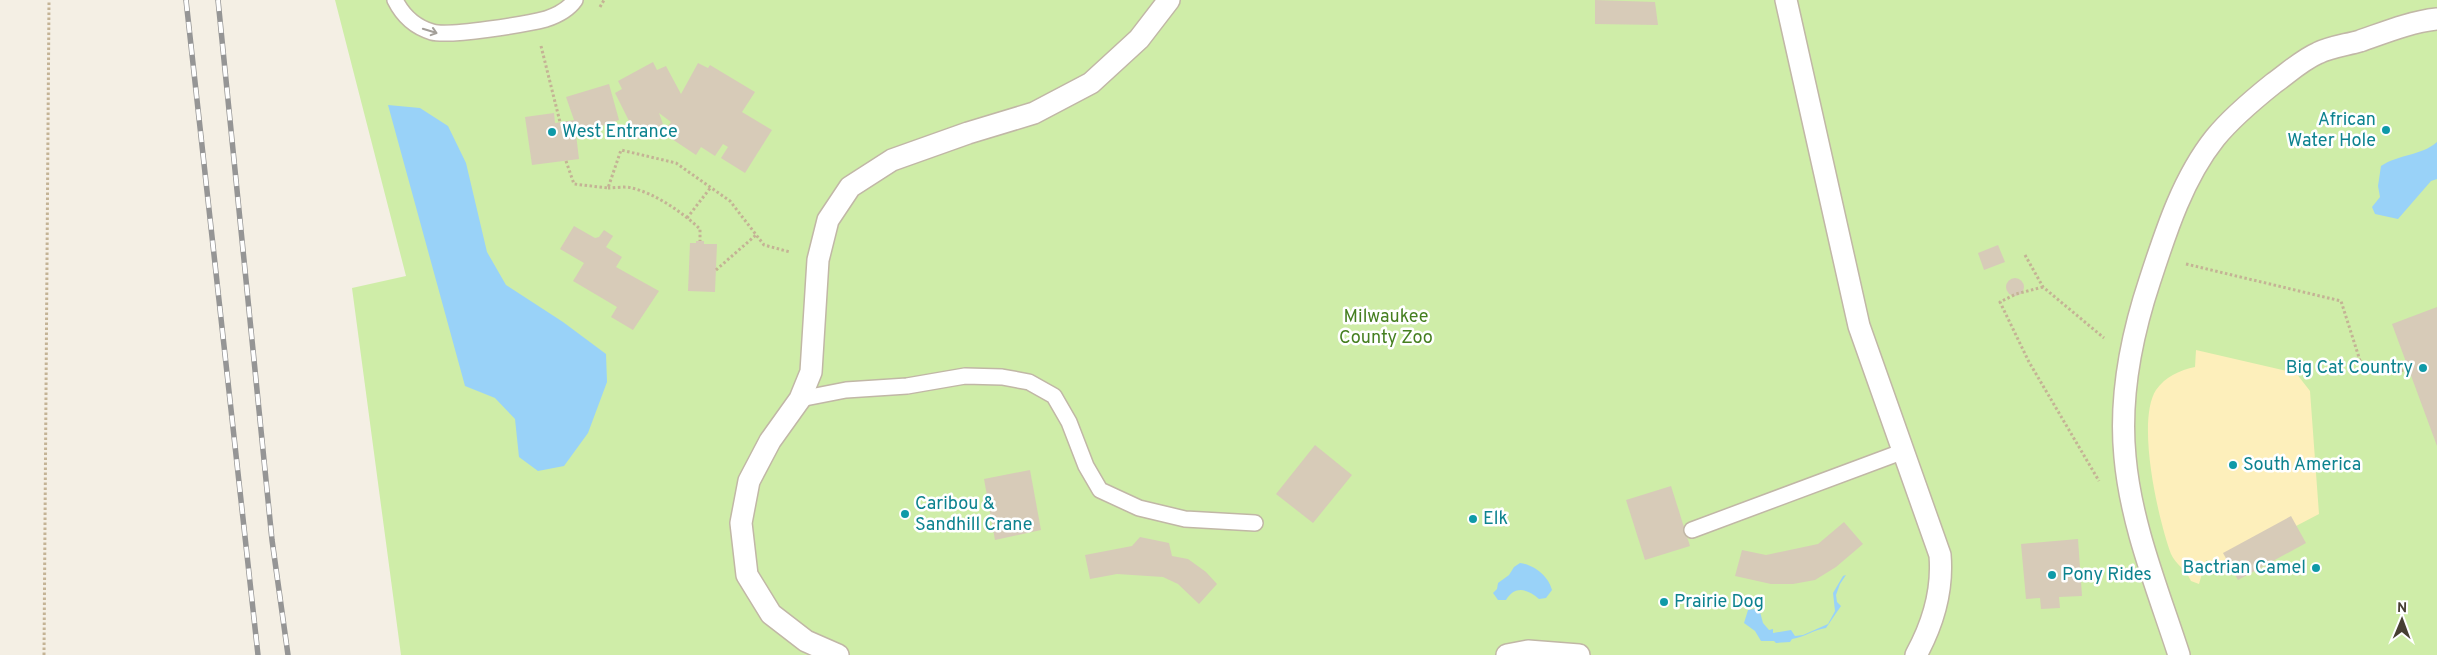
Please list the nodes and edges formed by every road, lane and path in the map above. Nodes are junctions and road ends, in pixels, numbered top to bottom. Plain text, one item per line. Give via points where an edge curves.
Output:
1 (49, 0) edge
2 (395, 0) edge
3 (575, 0) edge
4 (1169, 0) edge
5 (1786, 0) edge
6 (2437, 19) edge
7 (540, 46) dead end
8 (560, 122) dead end
9 (566, 160) dead end
10 (711, 187) junction
11 (608, 188) junction
12 (687, 218) junction
13 (756, 235) junction
14 (700, 241) dead end
15 (2025, 255) dead end
16 (2158, 257) junction
17 (818, 260) junction
18 (716, 270) dead end
19 (2042, 287) junction
20 (2129, 359) junction
21 (2405, 370) dead end
22 (800, 399) junction
23 (1904, 451) junction
24 (2133, 511) junction
25 (1256, 523) dead end
26 (1692, 530) dead end
27 (44, 655) edge
28 (838, 655) edge
29 (1507, 655) edge
30 (1579, 655) edge
31 (1916, 655) edge
32 (2178, 655) edge

1 - 27 path
2 -> 3 lane via 403,14 417,26 451,34 546,19 562,12
4 - 17 street via 1139,39 1091,83 1034,113 892,160 850,187 828,220
5 - 23 street via 1859,326
6 - 16 street via 2416,21 2318,53 2254,100 2215,138 2198,164 2174,212
7 - 8 path
9 - 11 path via 574,184
10 - 11 path via 676,163 621,150
10 - 12 path
10 - 13 path via 730,200
11 - 12 path via 630,187
12 - 14 path via 700,229
13 - 17 path via 764,245
13 - 18 path
15 - 19 path
16 - 20 street
16 - 21 path via 2341,301 2363,370 2384,373
17 - 22 street via 811,372
19 - 20 path
19 - 24 path via 2000,302 2096,478 2117,501
20 - 24 street via 2124,441
22 - 25 lane via 846,390 906,386 965,376 1029,382 1054,396 1100,490 1140,508 1185,519
22 - 28 street via 770,441 749,481 741,524 747,575 771,614 806,641
23 - 26 lane
23 - 31 street via 1940,562 1941,579 1928,633
24 - 32 street
29 - 30 street via 1528,650

